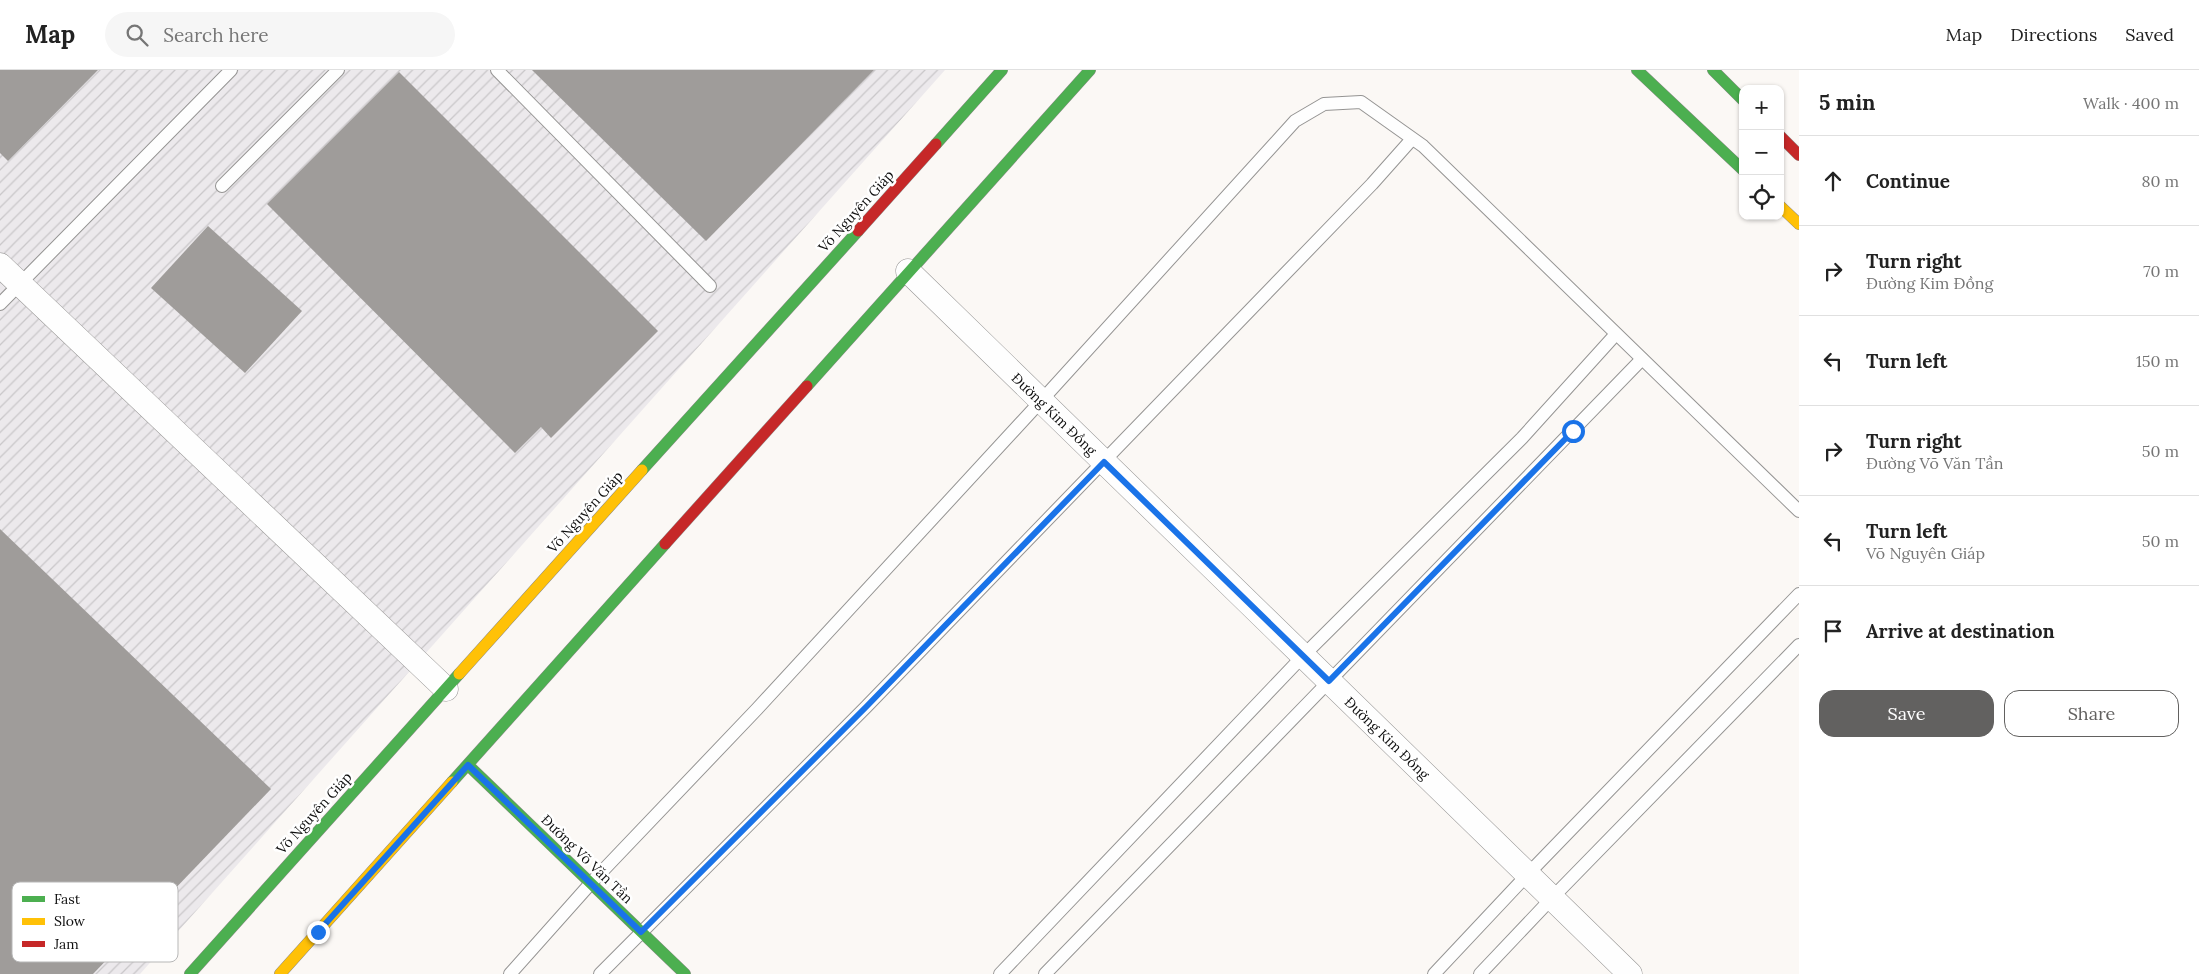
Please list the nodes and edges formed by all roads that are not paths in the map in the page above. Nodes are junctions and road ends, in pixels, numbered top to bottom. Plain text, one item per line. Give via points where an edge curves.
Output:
1 (232, 70) edge
2 (338, 70) edge
3 (497, 70) edge
4 (1002, 70) edge
5 (1090, 70) edge
6 (1637, 70) edge
7 (1712, 70) edge
8 (1739, 96) edge
9 (1412, 139) junction
10 (1784, 140) edge
11 (1799, 155) edge
12 (1739, 166) edge
13 (222, 186) dead end
14 (1784, 210) edge
15 (1799, 224) edge
16 (0, 265) edge
17 (908, 271) junction
18 (20, 284) junction
19 (710, 286) dead end
20 (0, 304) edge
21 (1616, 334) junction
22 (1642, 359) junction
23 (1041, 401) junction
24 (1104, 462) junction
25 (1799, 512) edge
26 (1799, 594) edge
27 (1799, 645) edge
28 (1303, 656) junction
29 (1329, 681) junction
30 (446, 689) junction
31 (468, 765) junction
32 (1528, 874) junction
33 (591, 884) junction
34 (1552, 898) junction
35 (641, 932) junction
36 (190, 974) edge
37 (280, 974) edge
38 (510, 974) edge
39 (600, 974) edge
40 (685, 974) edge
41 (1000, 974) edge
42 (1045, 974) edge
43 (1434, 974) edge
44 (1480, 974) edge
45 (1630, 974) edge

1 - 18 lane
2 - 13 lane
3 - 19 lane
4 - 30 main road, Võ Nguyên Giáp
5 - 17 main road
6 - 12 main road
7 - 8 main road
9 - 21 lane via 1423,146
9 - 23 lane via 1361,102 1324,104 1295,121
9 - 24 lane
10 - 11 main road
14 - 15 main road
16 - 18 street
17 - 23 street, Đường Kim Đồng
17 - 31 main road
18 - 20 lane
18 - 30 street
21 - 22 lane
21 - 28 lane via 1522,438
22 - 25 lane
22 - 29 lane
23 - 24 street, Đường Kim Đồng
23 - 33 lane
24 - 28 street, Đường Kim Đồng
24 - 35 lane
26 - 32 lane
27 - 34 lane
28 - 29 street, Đường Kim Đồng
28 - 41 lane
29 - 32 street, Đường Kim Đồng
29 - 42 lane
30 - 36 main road, Võ Nguyên Giáp
31 - 33 main road, Đường Võ Văn Tần
31 - 37 main road
32 - 34 street, Đường Kim Đồng
32 - 43 lane
33 - 35 main road, Đường Võ Văn Tần
33 - 38 lane
34 - 44 lane
34 - 45 street, Đường Kim Đồng
35 - 39 lane
35 - 40 main road, Đường Võ Văn Tần

